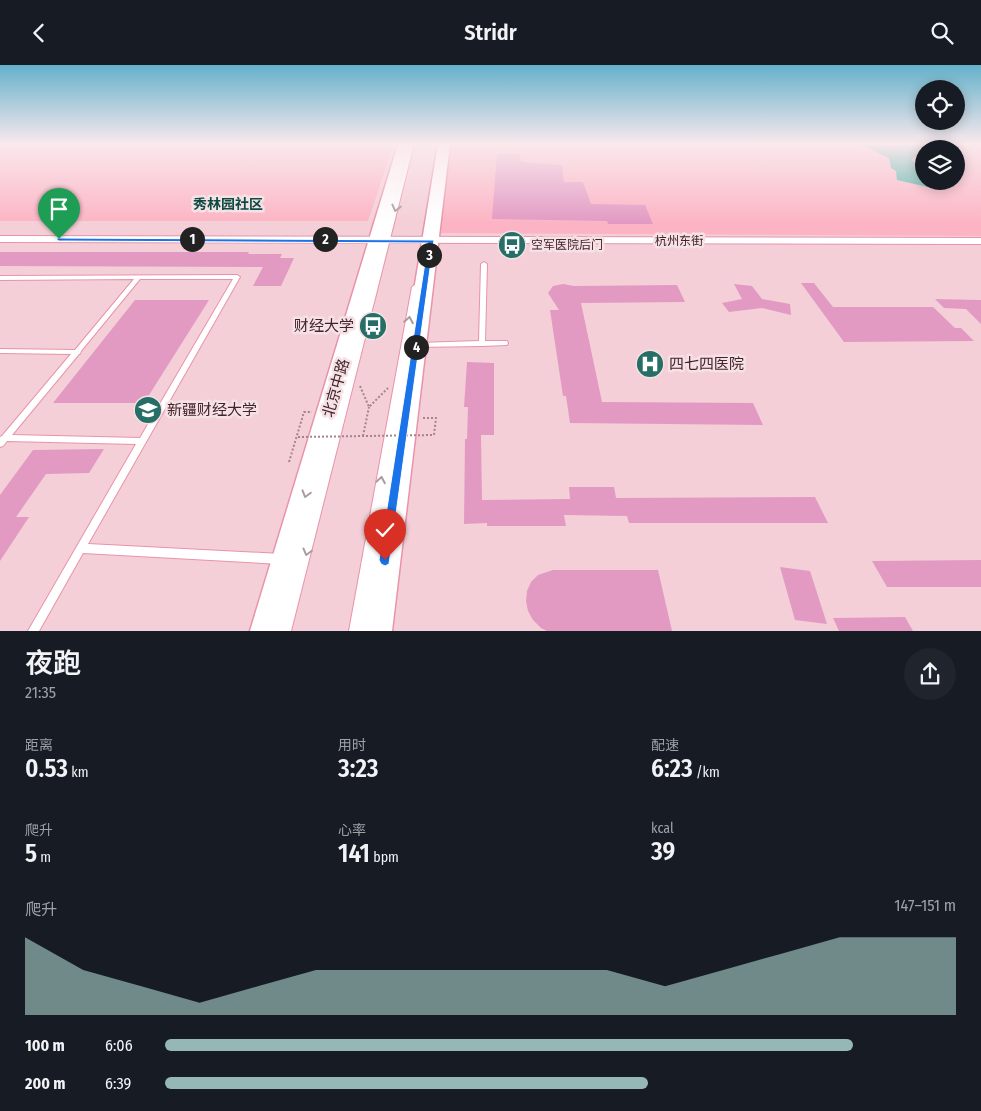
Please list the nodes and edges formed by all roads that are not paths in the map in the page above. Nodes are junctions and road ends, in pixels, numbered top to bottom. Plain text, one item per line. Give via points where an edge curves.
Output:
1 (398, 170) edge
2 (404, 170) edge
3 (436, 170) edge
4 (439, 170) edge
5 (0, 239) edge
6 (383, 240) junction
7 (427, 241) junction
8 (981, 241) edge
9 (484, 264) dead end
10 (0, 278) edge
11 (138, 278) junction
12 (505, 343) dead end
13 (482, 344) junction
14 (416, 345) junction
15 (0, 351) edge
16 (78, 352) junction
17 (2, 441) edge
18 (143, 441) junction
19 (82, 548) junction
20 (287, 559) junction
21 (34, 631) edge
22 (267, 631) edge
23 (286, 631) edge
24 (354, 631) edge
25 (375, 631) edge

1 - 6 main road, 北京中路
2 -> 6 lane
3 - 7 lane
4 - 7 main road
5 - 6 street, 杭州东街
6 - 7 street, 杭州东街
6 -> 20 main road, 北京中路
6 -> 23 lane
7 - 8 street, 杭州东街
7 - 14 main road
24 -> 7 lane
9 - 13 lane
10 - 11 lane
11 - 16 lane
11 - 18 lane via 237,277
12 - 13 lane
13 - 14 lane
14 - 25 main road
15 - 16 lane
16 - 17 lane
17 - 18 lane
18 - 19 lane
19 - 20 lane
19 - 21 lane
20 - 22 main road, 北京中路

